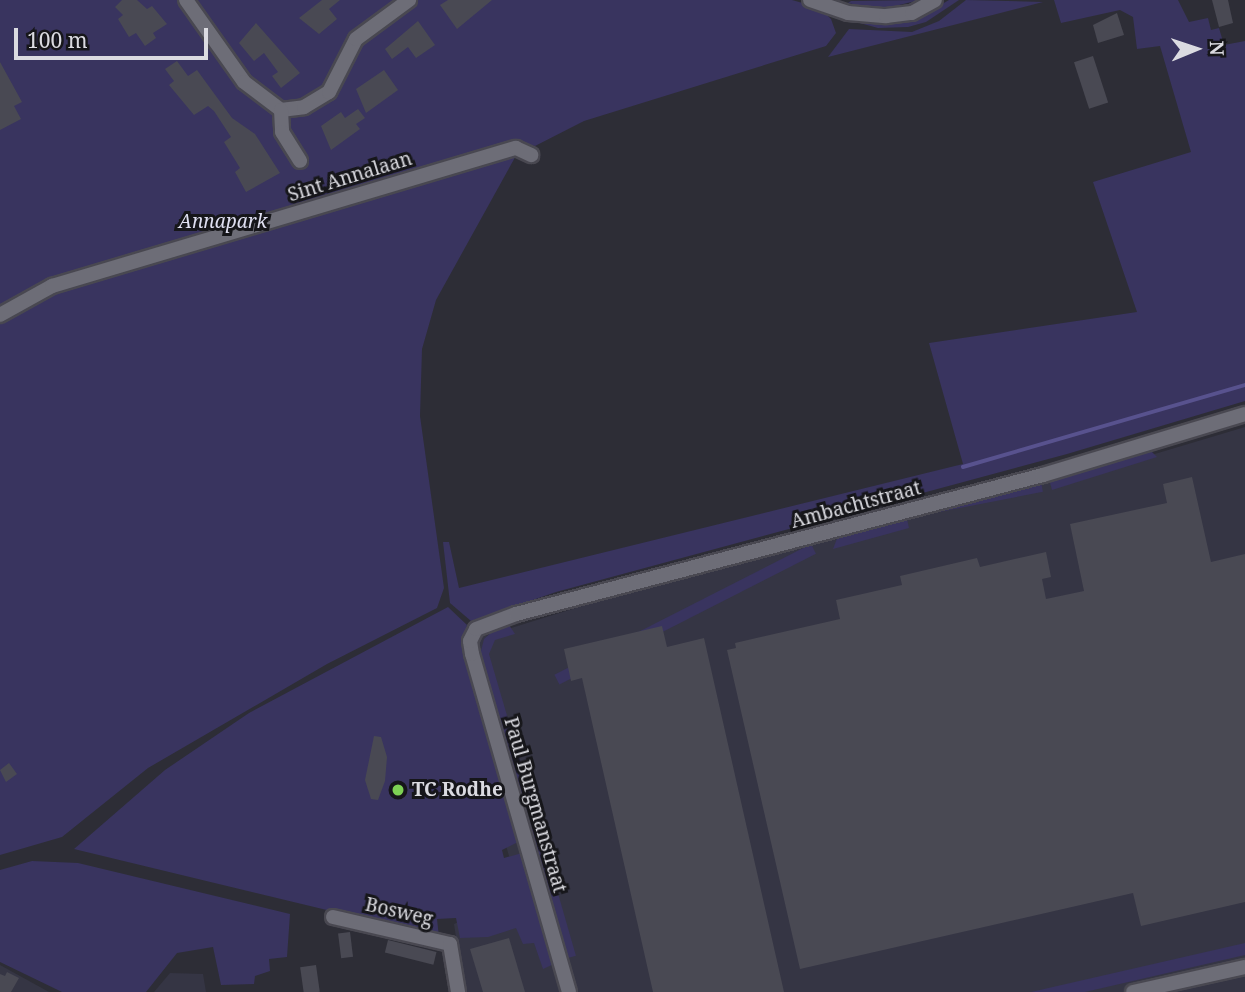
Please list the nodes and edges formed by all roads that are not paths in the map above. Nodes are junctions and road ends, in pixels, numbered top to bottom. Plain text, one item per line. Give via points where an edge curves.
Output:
1 (186, 0) edge
2 (409, 0) edge
3 (810, 0) edge
4 (935, 0) edge
5 (281, 110) junction
6 (531, 155) dead end
7 (300, 161) dead end
8 (0, 314) edge
9 (1245, 414) edge
10 (476, 629) joint
11 (333, 917) dead end
12 (1245, 967) edge
13 (458, 992) edge
14 (569, 992) edge
15 (1133, 992) edge

1 - 5 street via 244,82
2 - 5 street via 356,39 329,92 304,107
3 - 4 street via 846,19 912,13
5 - 7 street via 282,132
6 - 8 street, Sint Annalaan via 516,148 52,286
9 - 10 street, Ambachtstraat via 1043,475 516,614
10 - 14 street, Paul Burgmanstraat via 470,640 471,654
11 - 13 street, Bosweg via 450,944
12 - 15 street

